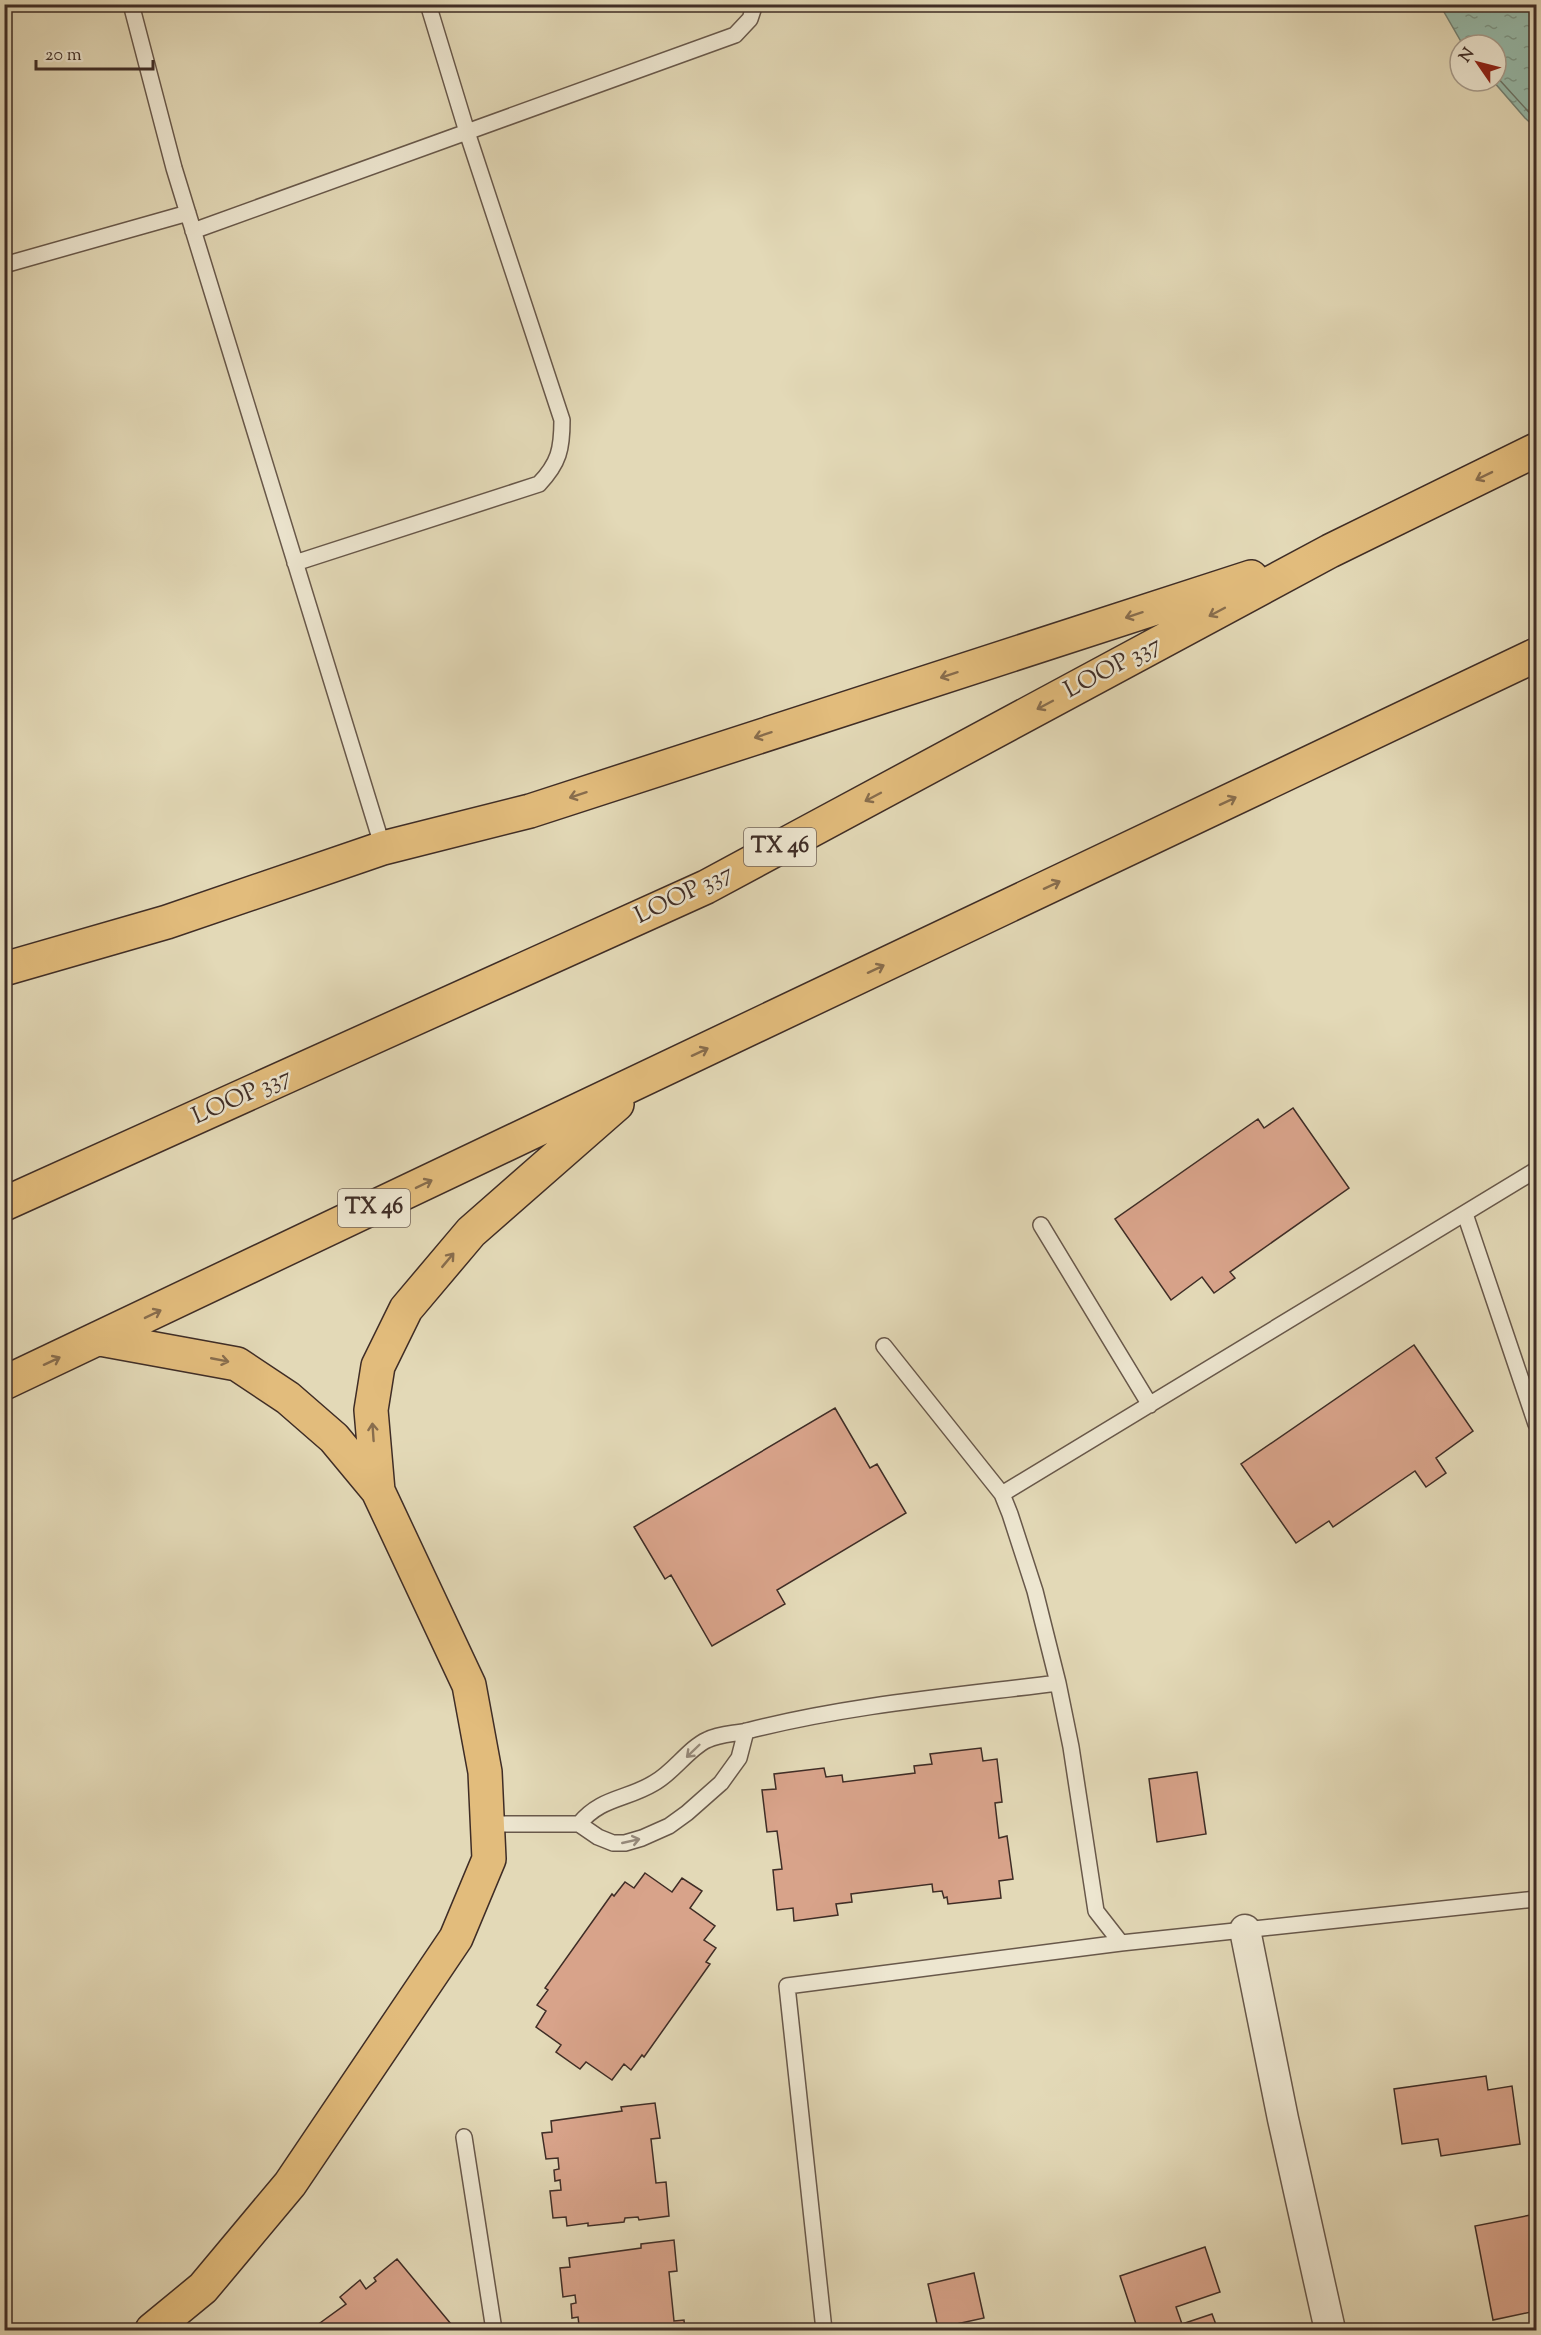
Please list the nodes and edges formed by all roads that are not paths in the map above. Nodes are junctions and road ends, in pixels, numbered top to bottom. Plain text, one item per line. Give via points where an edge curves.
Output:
1 (131, 4) edge
2 (428, 4) edge
3 (755, 4) edge
4 (467, 132) junction
5 (188, 213) junction
6 (193, 231) junction
7 (4, 265) edge
8 (1536, 450) edge
9 (1330, 551) junction
10 (295, 563) junction
11 (1536, 654) edge
12 (382, 848) junction
13 (4, 969) edge
14 (647, 1077) junction
15 (1536, 1170) edge
16 (4, 1204) edge
17 (1465, 1214) junction
18 (1041, 1225) dead end
19 (100, 1339) junction
20 (884, 1346) dead end
21 (4, 1383) edge
22 (1150, 1405) junction
23 (1536, 1424) edge
24 (378, 1491) junction
25 (1002, 1494) junction
26 (1058, 1683) junction
27 (746, 1731) junction
28 (487, 1824) junction
29 (579, 1824) junction
30 (1536, 1899) edge
31 (1245, 1930) junction
32 (1121, 1943) junction
33 (464, 2137) dead end
34 (152, 2331) edge
35 (494, 2331) edge
36 (824, 2331) edge
37 (1330, 2331) edge

1 - 5 lane
2 - 4 lane
3 - 4 lane via 750,19 735,34
4 - 6 lane
4 - 10 lane via 562,420 558,458 539,484
5 - 6 lane
5 - 7 lane
6 - 10 lane
8 -> 9 main road, LOOP 337 / TX 46
9 -> 12 main road via 530,811
9 -> 16 main road, LOOP 337 / TX 46 via 706,887
10 - 12 lane
14 -> 11 main road, TX 46
12 - 13 main road via 167,921
19 -> 14 main road, TX 46
24 -> 14 main road via 371,1410 378,1366 406,1310 471,1232
15 - 17 lane
17 - 22 lane
17 - 23 lane
18 - 22 lane
21 -> 19 main road, TX 46
19 -> 24 main road via 237,1364 288,1398 334,1438
20 - 25 lane
22 - 25 lane
24 - 28 main road via 469,1685 485,1772
25 - 26 lane via 1035,1591
26 - 27 lane via 785,1720
26 - 32 lane via 1096,1911
27 -> 29 lane via 706,1740 656,1782 600,1804
29 -> 27 lane via 613,1843 626,1843 669,1826 730,1773 739,1758
28 - 29 lane
28 - 34 main road via 489,1858 456,1938 290,2184 202,2288
30 - 31 lane
31 - 32 lane
31 - 37 street
32 - 36 lane via 787,1986
33 - 35 lane

